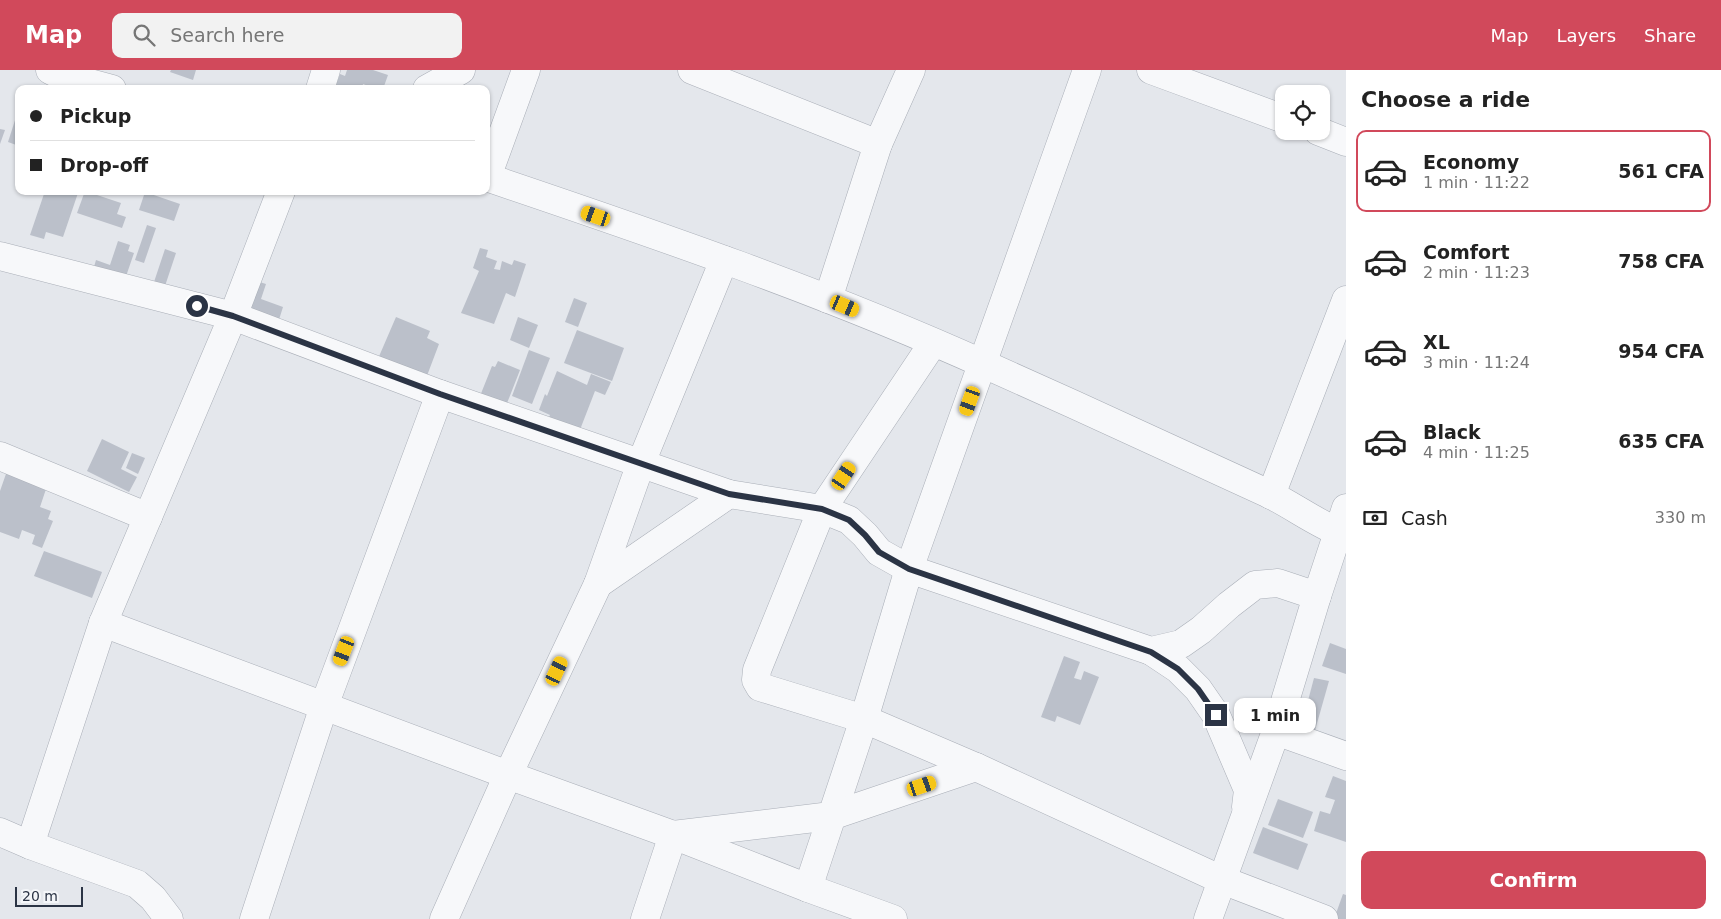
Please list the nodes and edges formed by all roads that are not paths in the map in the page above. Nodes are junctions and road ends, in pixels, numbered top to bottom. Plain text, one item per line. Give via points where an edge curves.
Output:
1 (50, 70) edge
2 (326, 70) edge
3 (461, 70) edge
4 (526, 70) edge
5 (692, 70) edge
6 (911, 70) edge
7 (1087, 70) edge
8 (1151, 70) edge
9 (97, 85) edge
10 (321, 85) edge
11 (434, 85) edge
12 (1275, 116) edge
13 (1330, 136) edge
14 (1346, 142) edge
15 (878, 144) junction
16 (490, 169) edge
17 (490, 178) edge
18 (279, 195) edge
19 (0, 256) edge
20 (724, 260) junction
21 (828, 299) junction
22 (1346, 300) edge
23 (233, 316) junction
24 (933, 343) junction
25 (983, 364) junction
26 (440, 394) junction
27 (1, 459) edge
28 (641, 463) junction
29 (729, 494) junction
30 (1271, 495) junction
31 (822, 509) junction
32 (148, 517) junction
33 (1343, 525) edge
34 (909, 569) junction
35 (598, 584) junction
36 (1317, 596) junction
37 (104, 623) junction
38 (1151, 652) junction
39 (324, 706) junction
40 (864, 719) junction
41 (1276, 731) junction
42 (1346, 756) edge
43 (976, 767) junction
44 (508, 776) junction
45 (831, 816) junction
46 (1245, 816) junction
47 (0, 832) edge
48 (673, 835) junction
49 (30, 845) junction
50 (1222, 880) junction
51 (808, 888) junction
52 (169, 919) edge
53 (254, 919) edge
54 (444, 919) edge
55 (645, 919) edge
56 (893, 919) edge
57 (1208, 919) edge
58 (1324, 919) edge

1 - 9 street
2 - 10 street
3 - 11 street
4 - 16 street
5 - 15 street
6 - 15 street
7 - 25 street
8 - 12 street
13 - 14 street
15 - 21 street
17 - 20 street
18 - 23 street
19 - 23 street
20 - 21 street
20 - 28 street
21 - 24 street
22 - 30 street
23 - 26 street
23 - 32 street
24 - 25 street
24 - 31 street
25 - 30 street
25 - 34 street
26 - 28 street
26 - 39 street
27 - 32 street
28 - 29 street
28 - 35 street
29 - 31 street
29 - 35 street
30 - 33 street
31 - 34 street via 849,520 879,552
31 - 40 street via 757,670 756,680 760,687
32 - 37 street
33 - 36 street
34 - 38 street
34 - 40 street
35 - 44 street
36 - 38 street via 1278,583 1255,586 1181,644
36 - 41 street
37 - 39 street
37 - 49 street
38 - 46 street via 1178,669 1198,689 1216,715 1248,790
39 - 44 street
39 - 53 street
40 - 43 street
40 - 45 street
41 - 42 street
41 - 46 street
43 - 45 street
43 - 50 street
44 - 48 street
44 - 54 street
45 - 48 street
45 - 51 street
46 - 50 street
47 - 49 street
48 - 51 street
48 - 55 street
49 - 52 street via 137,884
50 - 57 street
50 - 58 street
51 - 56 street

